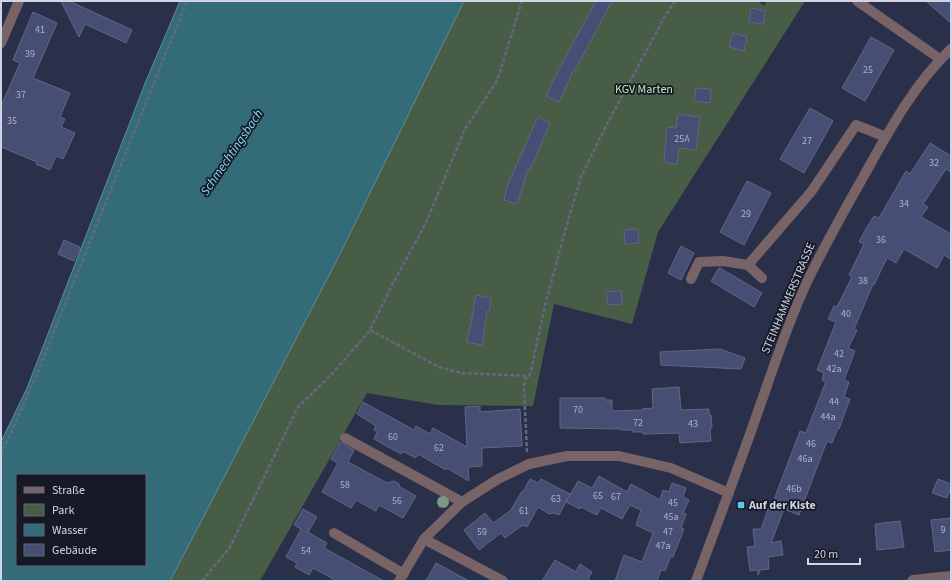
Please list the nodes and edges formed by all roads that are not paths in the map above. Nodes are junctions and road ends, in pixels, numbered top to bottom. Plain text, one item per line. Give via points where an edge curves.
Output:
1 (19, 1) edge
2 (856, 1) edge
3 (1, 43) edge
4 (951, 49) edge
5 (940, 59) junction
6 (886, 137) junction
7 (748, 265) junction
8 (762, 278) dead end
9 (691, 279) dead end
10 (345, 438) dead end
11 (729, 493) junction
12 (462, 502) junction
13 (334, 533) dead end
14 (424, 539) junction
15 (951, 576) edge
16 (402, 577) edge
17 (503, 581) edge
18 (696, 581) edge
19 (912, 581) edge

1 - 3 street
2 - 5 street
4 - 5 street, STEINHAMMERSTRASSE
5 - 6 street, STEINHAMMERSTRASSE via 916,90
6 - 7 street via 856,125 811,192
6 - 11 street, STEINHAMMERSTRASSE via 826,242 805,285
7 - 8 street
7 - 9 street via 723,261 700,262
10 - 12 street
11 - 12 street via 671,468 619,456 567,456 529,464 498,479
11 - 18 street, STEINHAMMERSTRASSE
12 - 14 street
13 - 16 street
14 - 16 street
14 - 17 street
15 - 19 street

